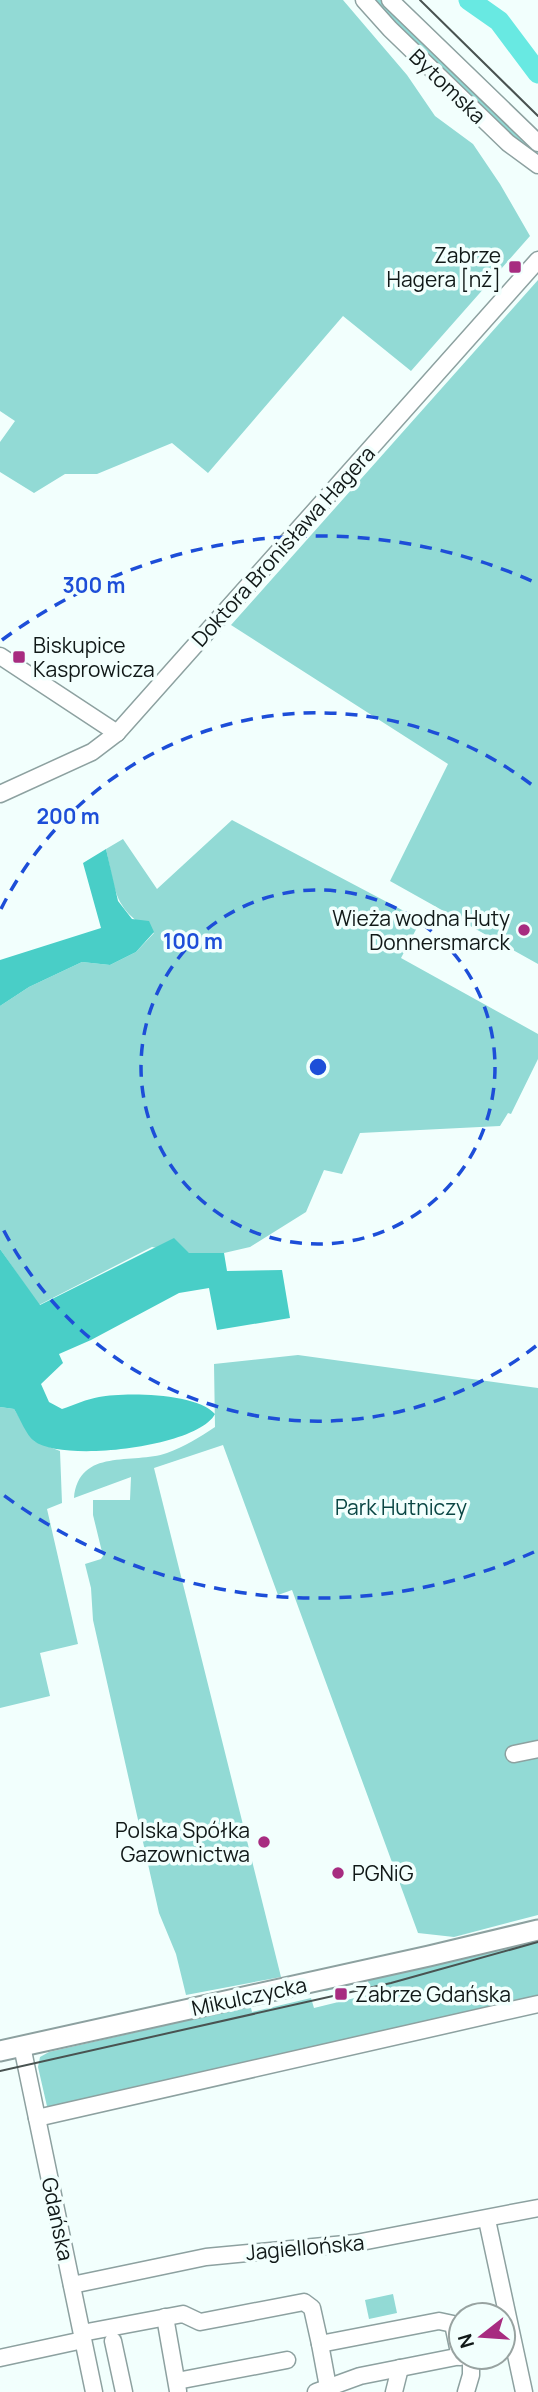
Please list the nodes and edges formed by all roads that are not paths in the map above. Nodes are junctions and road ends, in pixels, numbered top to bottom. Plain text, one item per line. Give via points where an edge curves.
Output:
1 (364, 0) edge
2 (390, 0) edge
3 (538, 143) edge
4 (538, 165) edge
5 (538, 260) edge
6 (0, 656) edge
7 (117, 733) junction
8 (0, 794) edge
9 (538, 1749) edge
10 (514, 1754) dead end
11 (538, 1930) edge
12 (538, 2004) edge
13 (22, 2046) junction
14 (0, 2051) edge
15 (37, 2118) junction
16 (538, 2208) edge
17 (487, 2220) junction
18 (72, 2285) junction
19 (500, 2301) edge
20 (165, 2317) junction
21 (447, 2323) edge
22 (83, 2337) junction
23 (113, 2340) dead end
24 (320, 2344) junction
25 (0, 2358) edge
26 (287, 2360) dead end
27 (447, 2360) edge
28 (400, 2368) junction
29 (469, 2371) edge
30 (517, 2371) edge
31 (178, 2387) edge
32 (322, 2390) edge
33 (94, 2392) edge
34 (124, 2392) edge
35 (394, 2392) edge
36 (466, 2392) edge
37 (524, 2392) edge

1 - 4 street, Bytomska via 499,134
2 - 3 street, Bytomska
5 - 7 street, Doktora Bronisława Hagera
6 - 7 street
7 - 8 street, Doktora Bronisława Hagera via 92,752
9 - 10 street
11 - 13 main road, Mikulczycka
12 - 15 street
13 - 14 main road, Mikulczycka
13 - 15 street, Gdańska
15 - 18 street, Gdańska
16 - 17 street, Jagiellońska
17 - 18 street, Jagiellońska via 356,2243 226,2254
17 - 19 street
18 - 22 street, Gdańska
20 - 22 street
20 - 24 street via 183,2314 200,2322 304,2301 312,2308
20 - 31 street
21 - 24 street via 439,2320
22 - 25 street
22 - 33 street, Gdańska
23 - 34 street
24 - 32 street
26 - 31 street
27 - 28 street
28 - 32 street
28 - 35 street
29 - 36 street
30 - 37 street

